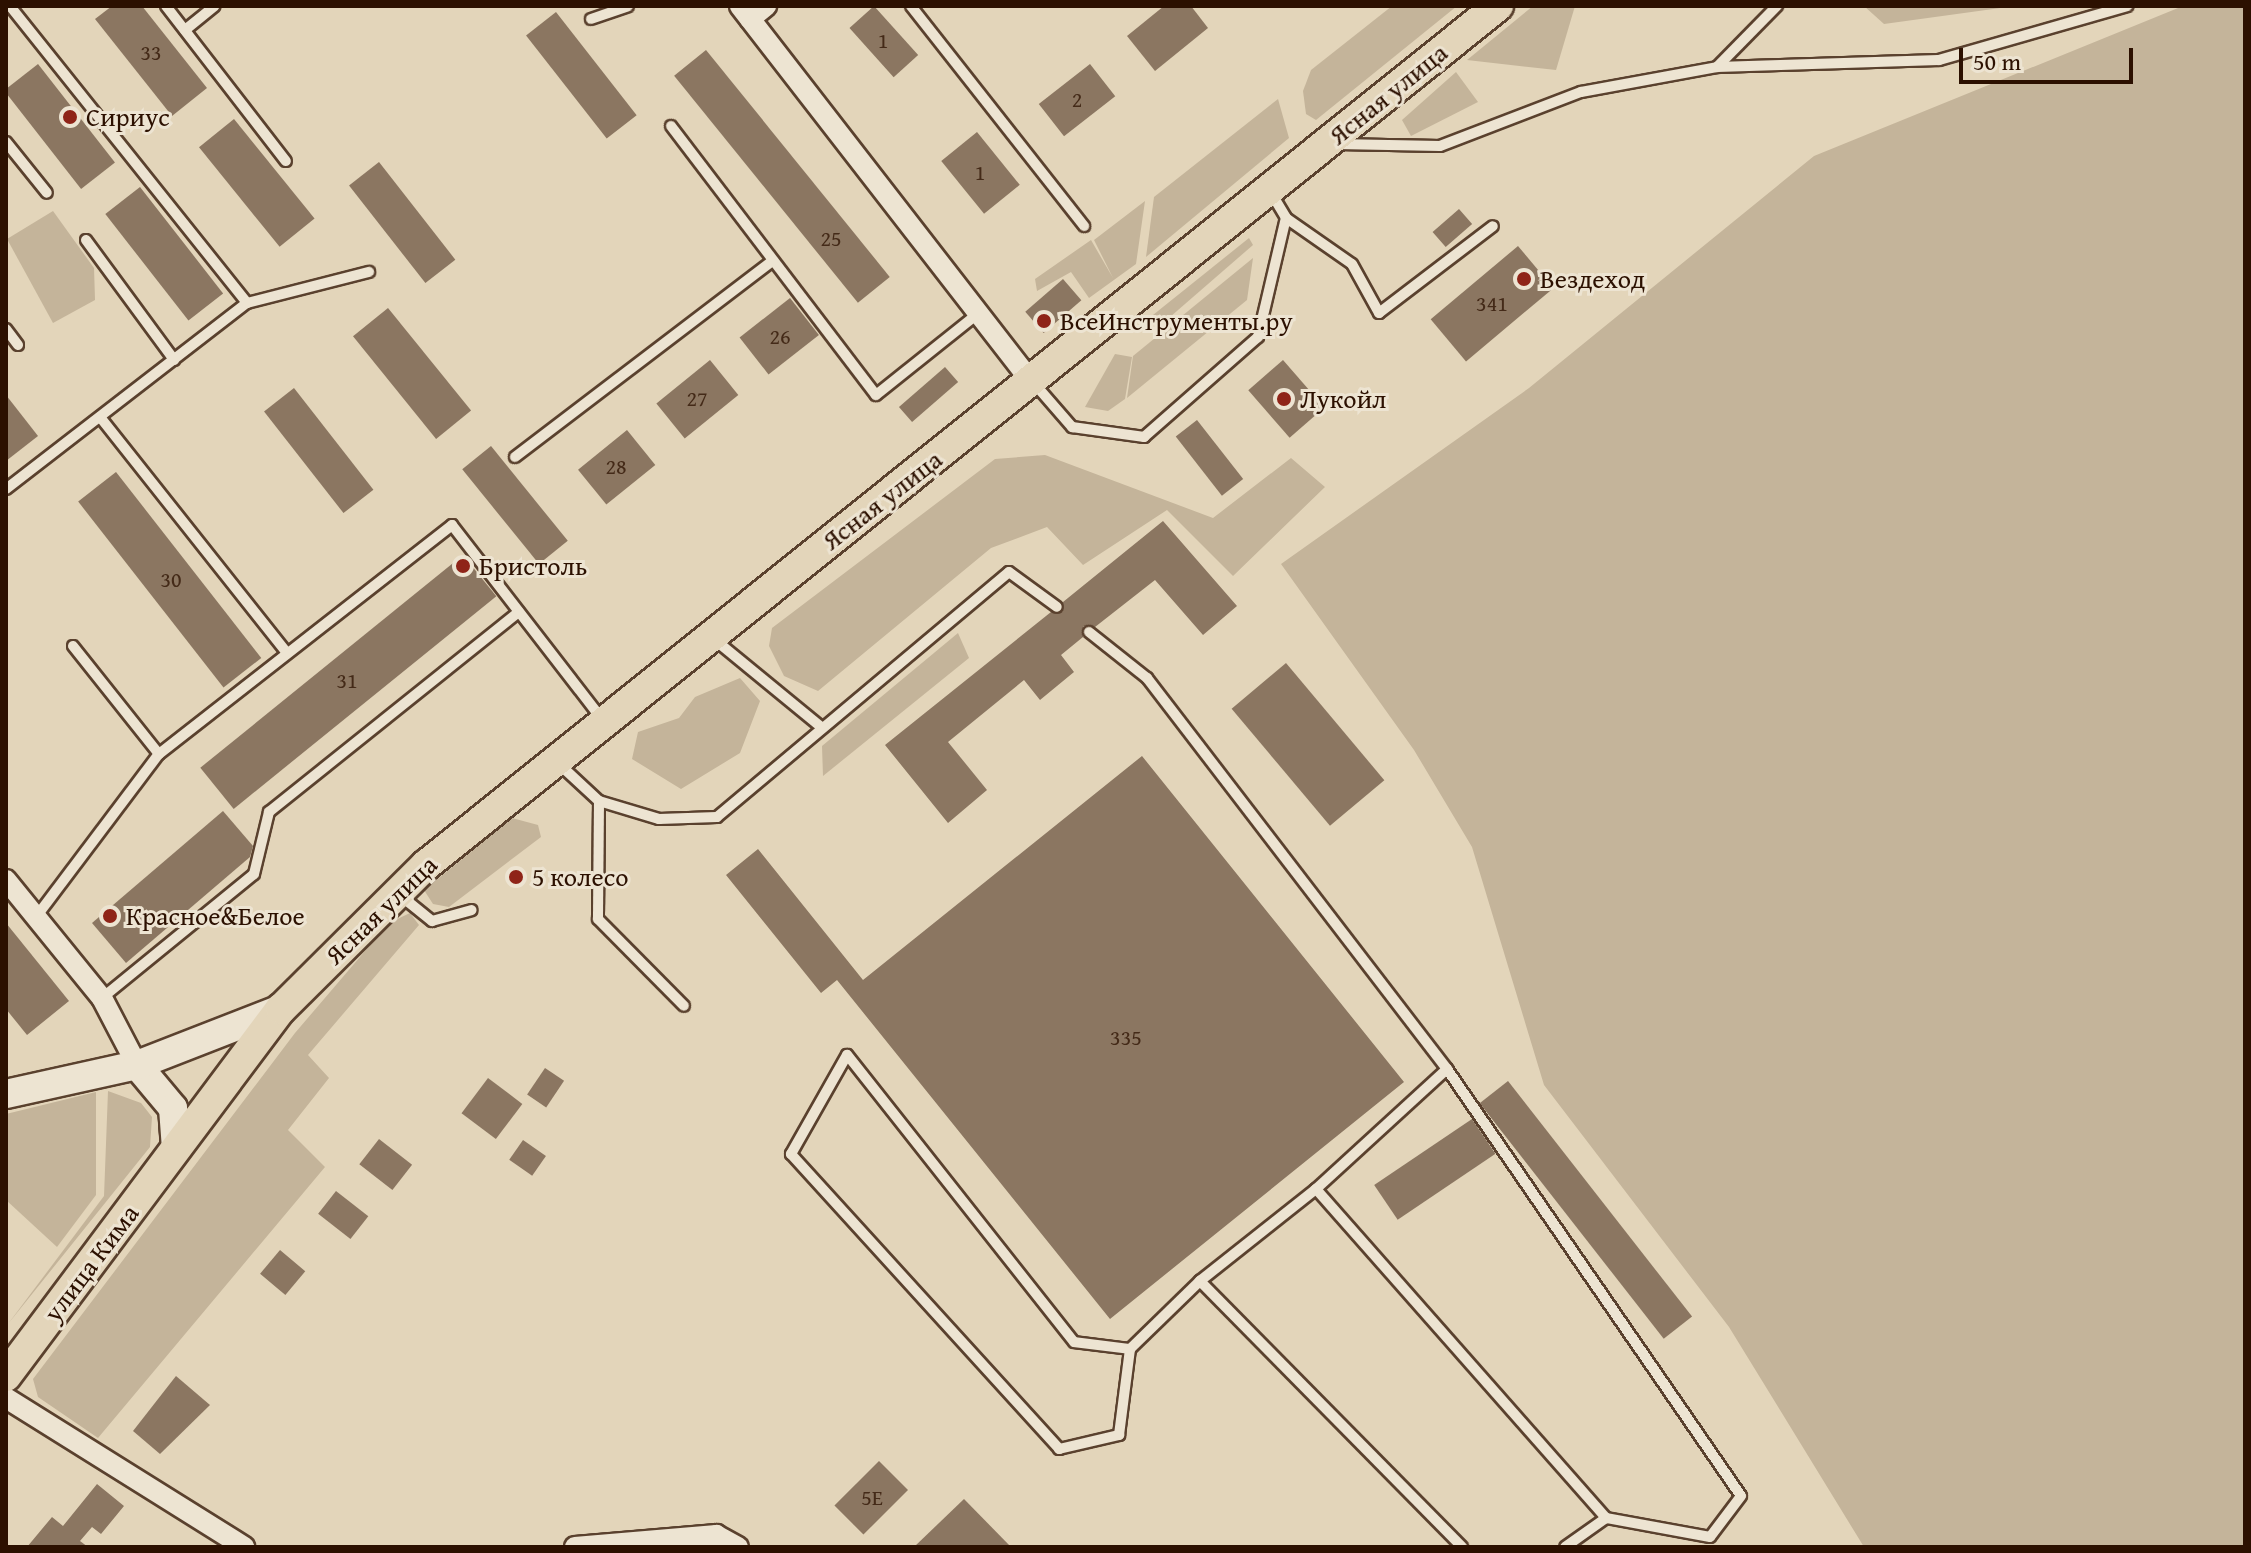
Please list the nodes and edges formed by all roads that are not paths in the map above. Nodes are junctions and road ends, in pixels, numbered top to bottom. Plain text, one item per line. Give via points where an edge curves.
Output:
1 (10, 6) edge
2 (166, 6) edge
3 (215, 6) edge
4 (628, 6) edge
5 (911, 6) edge
6 (1498, 6) edge
7 (1777, 6) edge
8 (2127, 6) edge
9 (752, 10) edge
10 (591, 19) dead end
11 (185, 30) junction
12 (1717, 67) junction
13 (671, 126) dead end
14 (6, 142) edge
15 (1328, 143) junction
16 (286, 161) dead end
17 (1269, 190) junction
18 (47, 193) dead end
19 (1286, 218) junction
20 (1084, 226) dead end
21 (1493, 226) dead end
22 (86, 240) dead end
23 (772, 261) junction
24 (369, 272) dead end
25 (247, 303) junction
26 (981, 311) junction
27 (6, 329) edge
28 (18, 345) dead end
29 (174, 360) junction
30 (1031, 381) junction
31 (100, 417) junction
32 (515, 457) dead end
33 (6, 489) edge
34 (1057, 607) dead end
35 (519, 612) junction
36 (1089, 632) dead end
37 (711, 636) junction
38 (73, 646) dead end
39 (287, 653) junction
40 (604, 720) junction
41 (821, 727) junction
42 (159, 754) junction
43 (555, 760) junction
44 (599, 801) junction
45 (6, 880) edge
46 (396, 892) junction
47 (472, 910) dead end
48 (36, 917) junction
49 (102, 998) junction
50 (684, 1006) dead end
51 (281, 1009) junction
52 (137, 1065) junction
53 (1447, 1069) junction
54 (6, 1094) edge
55 (176, 1149) junction
56 (1316, 1189) junction
57 (1200, 1281) junction
58 (1130, 1349) junction
59 (6, 1376) edge
60 (6, 1398) edge
61 (1606, 1518) junction
62 (244, 1547) edge
63 (575, 1547) edge
64 (738, 1547) edge
65 (1462, 1547) edge
66 (1565, 1547) edge

1 - 25 lane
2 - 11 lane
3 - 11 lane
4 - 10 lane
5 - 20 lane
6 - 15 main road, Ясная улица
7 - 12 lane
8 - 12 lane via 1939,60
9 - 26 street
11 - 16 lane
12 - 15 lane via 1581,92 1440,146
13 - 23 lane
14 - 18 lane
15 - 17 main road, Ясная улица
17 - 19 lane
17 - 30 main road, Ясная улица
19 - 21 lane via 1352,264 1379,313
19 - 30 lane via 1258,337 1144,437 1072,427
22 - 29 lane
23 - 26 lane via 876,395
23 - 32 lane
24 - 25 lane
25 - 29 lane
26 - 30 street
27 - 28 lane
29 - 31 lane
30 - 37 main road, Ясная улица
31 - 33 lane
31 - 39 lane
34 - 41 lane via 1009,572
35 - 39 lane via 452,525
35 - 40 lane
35 - 49 lane via 269,812 254,874
36 - 53 lane via 1147,678
37 - 40 main road, Ясная улица
37 - 41 lane
38 - 42 lane
39 - 42 lane
40 - 43 main road, Ясная улица
41 - 44 lane via 717,817 659,819
42 - 48 lane
43 - 44 lane
43 - 46 main road, Ясная улица
44 - 50 lane via 598,919
45 - 48 street
46 - 47 lane via 432,921
46 - 51 main road, Ясная улица
48 - 49 street
49 - 52 street
51 - 52 main road
51 - 55 main road, Ясная улица
52 - 54 main road
52 - 55 main road via 173,1108
53 - 56 lane
53 - 61 lane via 1741,1496 1710,1537
55 - 59 main road, улица Кима
56 - 57 lane
56 - 61 lane
57 - 58 lane
57 - 65 lane
58 - 58 lane via 1074,1342 847,1055 791,1154 1059,1449 1119,1435
60 - 62 street
61 - 66 lane
63 - 64 street via 716,1535

